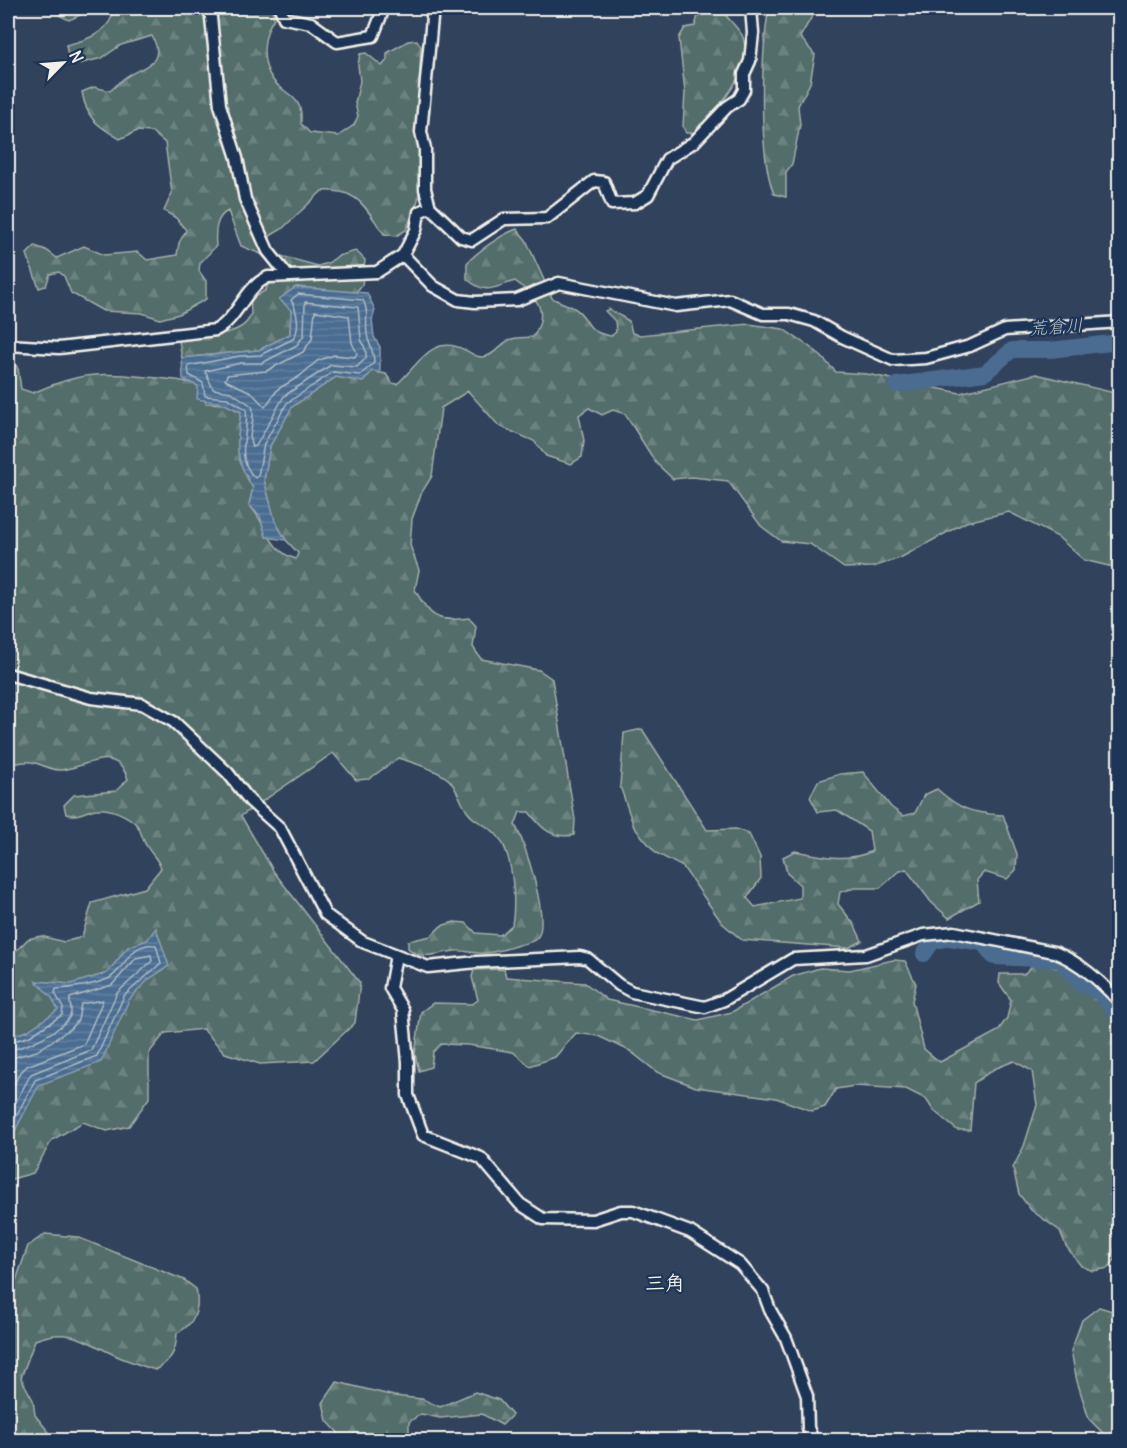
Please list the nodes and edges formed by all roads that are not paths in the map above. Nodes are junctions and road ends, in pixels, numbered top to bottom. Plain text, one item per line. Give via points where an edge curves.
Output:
1 (210, 8) edge
2 (280, 8) edge
3 (384, 8) edge
4 (434, 8) edge
5 (751, 8) edge
6 (430, 207) junction
7 (403, 255) junction
8 (288, 276) junction
9 (1119, 322) edge
10 (8, 345) edge
11 (8, 675) edge
12 (396, 955) junction
13 (1119, 1002) edge
14 (813, 1440) edge

1 - 8 street via 220,105 245,199 267,251
2 - 3 street via 284,18 311,23 333,41 346,43 373,36
4 - 6 street via 421,132
5 - 6 street via 750,61 740,99 727,107 694,142 667,159 642,199 612,204 604,182 594,181 547,218 510,218 472,240 461,237
6 - 7 street via 419,212 416,230
7 - 8 street via 377,272
7 - 9 street via 433,286 458,300 517,300 559,283 676,306 730,300 763,314 789,314 814,321 893,360 926,358 970,346 1005,330
8 - 10 street via 257,282 228,323 216,330 59,348
11 - 12 street via 91,698 142,704 174,722 280,828 325,914 363,942
12 - 13 street via 428,967 580,957 632,992 705,1007 793,959 866,955 923,935 954,933 1069,957
12 - 14 street via 390,988 403,1010 408,1095 423,1135 481,1158 515,1199 543,1219 593,1220 621,1211 633,1212 690,1232 740,1264 763,1291 786,1338 807,1396 807,1428

